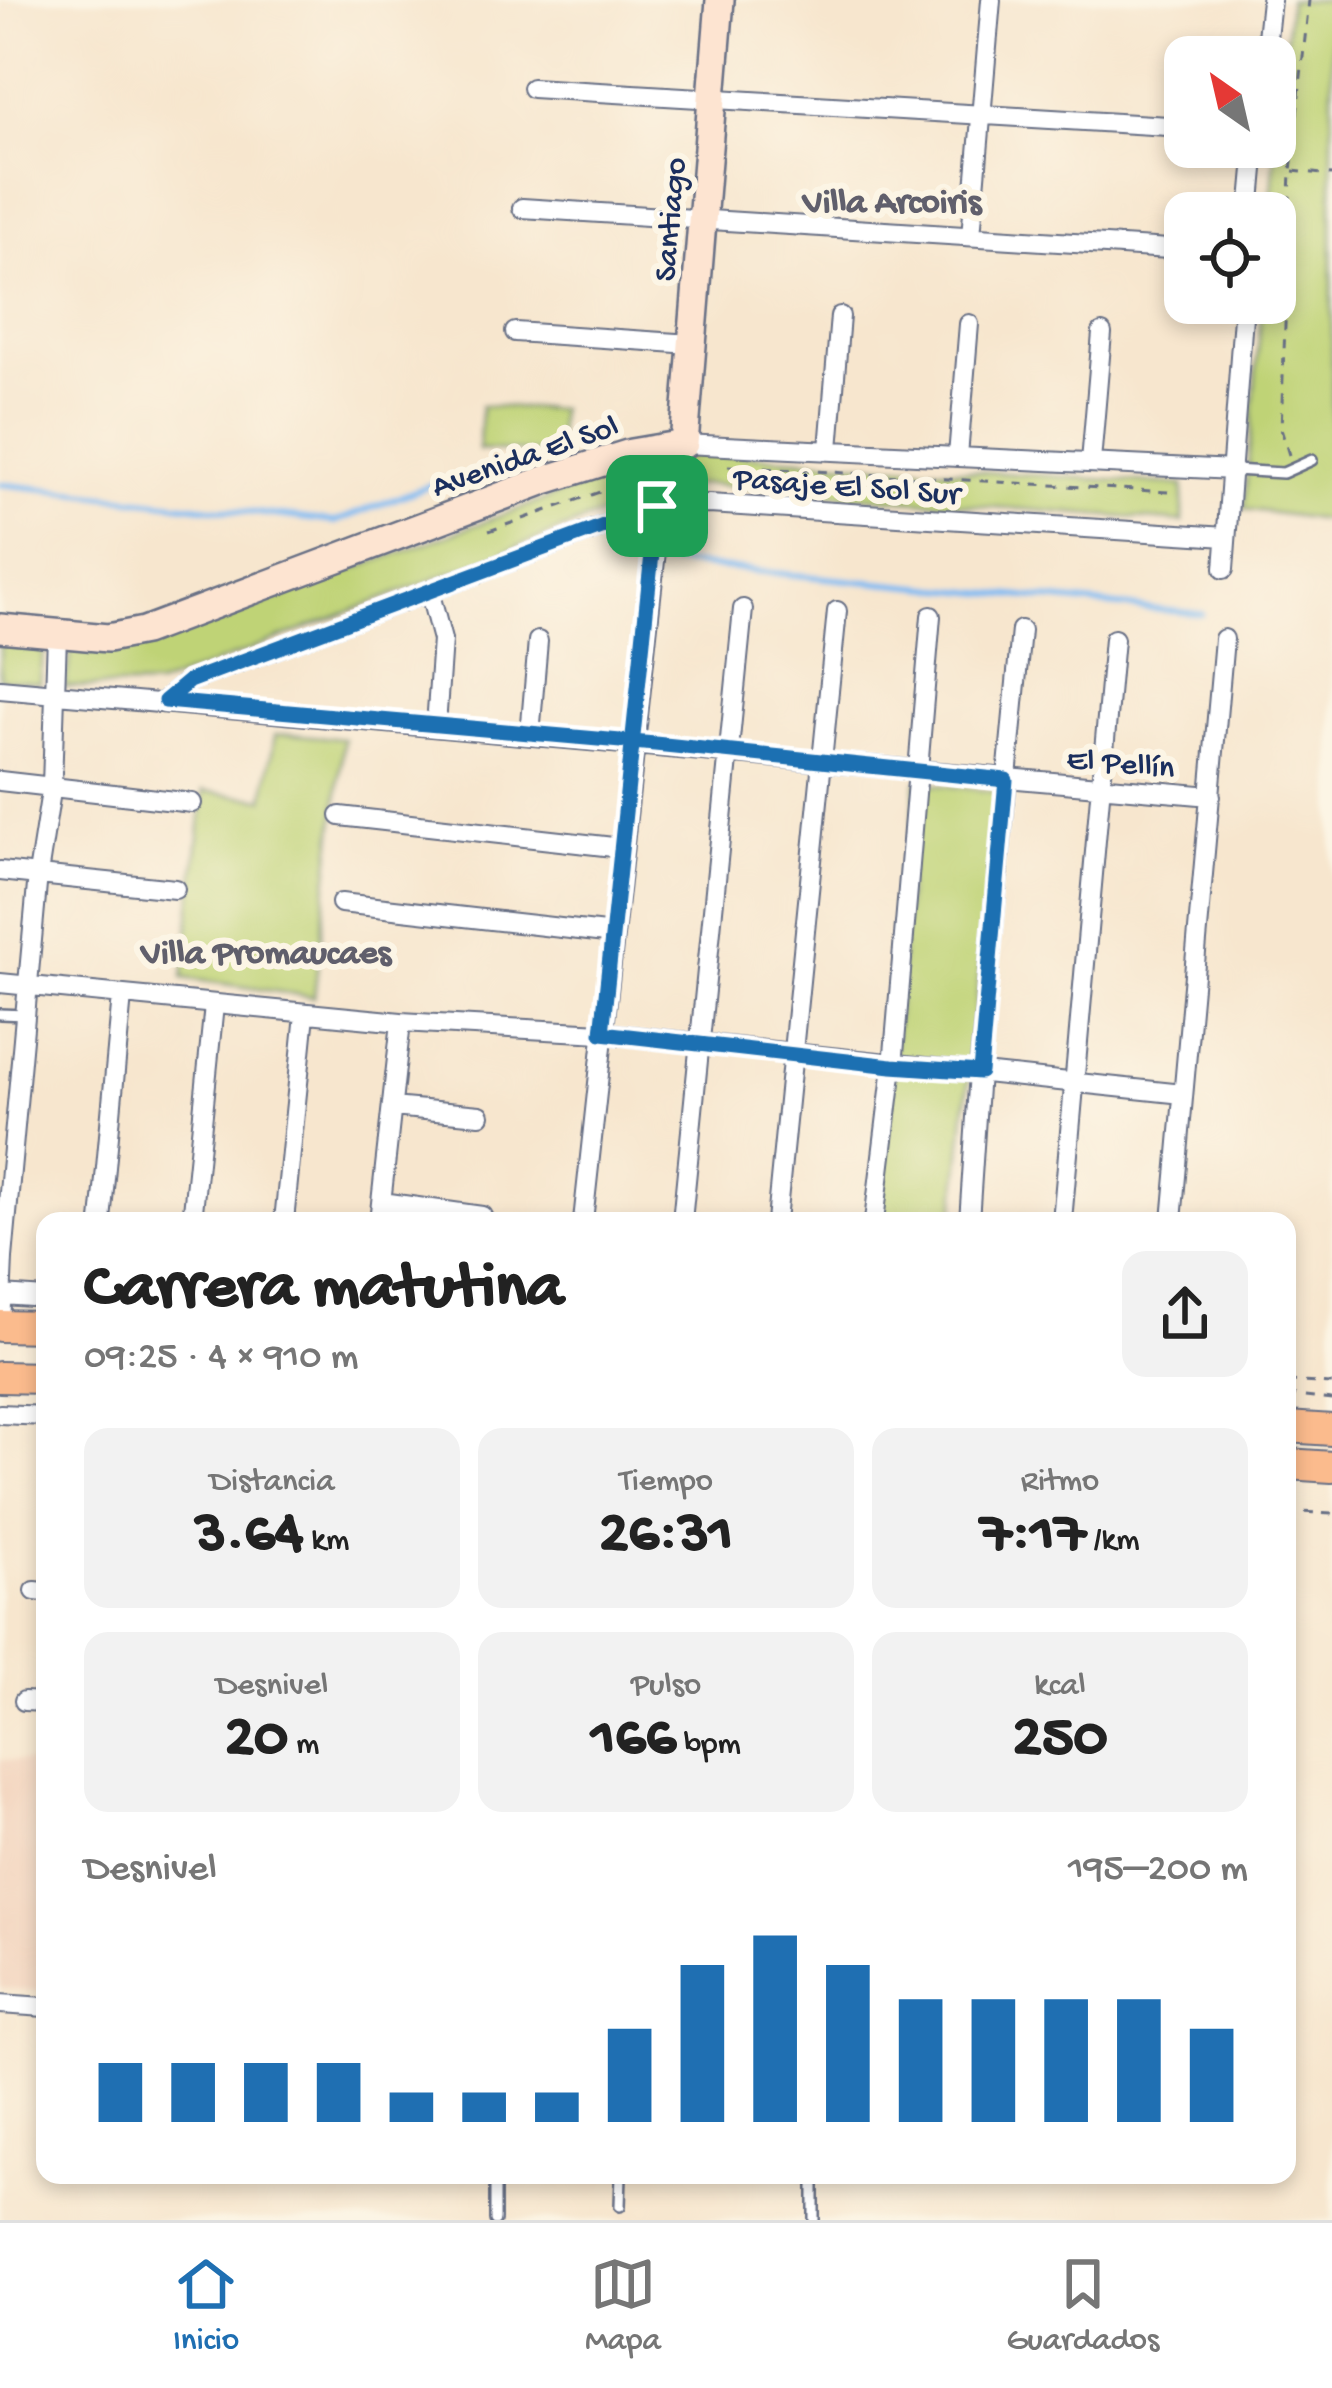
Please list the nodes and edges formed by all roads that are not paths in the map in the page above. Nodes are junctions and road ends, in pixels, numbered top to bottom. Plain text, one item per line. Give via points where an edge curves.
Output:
1 (720, 0) edge
2 (991, 0) edge
3 (1256, 0) edge
4 (1271, 0) edge
5 (1267, 36) edge
6 (532, 88) dead end
7 (713, 97) junction
8 (979, 115) junction
9 (1164, 126) edge
10 (522, 208) dead end
11 (703, 218) junction
12 (970, 236) junction
13 (1164, 249) edge
14 (840, 316) dead end
15 (969, 324) dead end
16 (1243, 324) edge
17 (515, 332) dead end
18 (1102, 333) dead end
19 (692, 344) junction
20 (829, 449) junction
21 (669, 453) junction
22 (958, 456) junction
23 (1312, 460) dead end
24 (1091, 462) junction
25 (1234, 470) junction
26 (657, 506) junction
27 (1226, 537) junction
28 (1224, 569) dead end
29 (430, 594) junction
30 (743, 609) dead end
31 (837, 610) dead end
32 (931, 616) dead end
33 (0, 628) edge
34 (1021, 630) dead end
35 (57, 635) junction
36 (1114, 639) dead end
37 (1224, 639) dead end
38 (538, 640) dead end
39 (0, 689) edge
40 (52, 694) junction
41 (165, 701) junction
42 (436, 726) junction
43 (530, 735) junction
44 (632, 744) junction
45 (729, 754) junction
46 (821, 763) junction
47 (918, 772) junction
48 (1006, 780) junction
49 (0, 781) edge
50 (52, 785) junction
51 (1100, 789) junction
52 (1211, 796) junction
53 (192, 803) dead end
54 (340, 816) dead end
55 (622, 848) junction
56 (0, 871) edge
57 (38, 874) junction
58 (175, 889) dead end
59 (341, 902) dead end
60 (614, 934) junction
61 (0, 983) edge
62 (28, 987) junction
63 (122, 996) junction
64 (214, 1005) junction
65 (0, 1014) edge
66 (305, 1014) junction
67 (26, 1015) junction
68 (401, 1022) junction
69 (602, 1033) junction
70 (699, 1044) junction
71 (790, 1053) junction
72 (892, 1066) junction
73 (980, 1072) junction
74 (1072, 1081) junction
75 (1183, 1094) junction
76 (392, 1107) junction
77 (480, 1115) dead end
78 (102, 1212) edge
79 (193, 1212) edge
80 (285, 1212) edge
81 (380, 1212) edge
82 (584, 1212) edge
83 (683, 1212) edge
84 (777, 1212) edge
85 (875, 1212) edge
86 (970, 1212) edge
87 (1063, 1212) edge
88 (1173, 1212) edge
89 (3, 1295) edge
90 (36, 1297) edge
91 (0, 1327) edge
92 (36, 1327) edge
93 (0, 1377) edge
94 (36, 1378) edge
95 (0, 1414) edge
96 (36, 1416) edge
97 (1296, 1428) edge
98 (1332, 1430) edge
99 (1296, 1464) edge
100 (1332, 1467) edge
101 (24, 1701) dead end
102 (36, 1702) edge
103 (0, 2004) edge
104 (36, 2006) edge
105 (495, 2184) edge
106 (621, 2184) edge
107 (814, 2184) edge
108 (620, 2206) dead end
109 (495, 2220) edge
110 (814, 2220) edge

1 - 7 street, Santiago
2 - 8 street
3 - 4 street
4 - 5 street
6 - 7 street
7 - 8 street
7 - 11 street, Santiago
8 - 9 street
8 - 12 street
10 - 11 street
11 - 12 street
11 - 19 street, Santiago
12 - 13 street
14 - 20 street
15 - 22 street
16 - 25 street
17 - 19 street
18 - 24 street
19 - 21 street, Santiago
20 - 21 street, Avenida El Sol
20 - 22 street, Avenida El Sol
21 - 26 street
21 - 35 street, Avenida El Sol via 545,480 144,631
22 - 24 street, Avenida El Sol
23 - 25 lane via 1283,473
24 - 25 street, Avenida El Sol
25 - 27 street
26 - 27 street, Pasaje El Sol Sur
26 - 29 street, Pasaje El Sol Sur
26 - 44 street
27 - 28 street
29 - 41 street, Pasaje El Sol Sur via 189,681
29 - 42 street via 442,640
30 - 45 street
31 - 46 street
32 - 47 street
33 - 35 street, Avenida El Sol
34 - 48 street
35 - 40 street
36 - 51 street
37 - 52 street
38 - 43 street
39 - 40 street
40 - 41 street
40 - 50 street
41 - 42 street, El Pellín
42 - 43 street, El Pellín
43 - 44 street, El Pellín
44 - 45 street, El Pellín
44 - 55 street
45 - 46 street, El Pellín
45 - 70 street
46 - 47 street, El Pellín
46 - 71 street
47 - 48 street, El Pellín
47 - 72 street
48 - 51 street, El Pellín
48 - 73 street
49 - 50 street
50 - 53 street
50 - 57 street
51 - 52 street, El Pellín
51 - 74 street
52 - 75 street
54 - 55 street
55 - 60 street
56 - 57 street
57 - 58 street
57 - 62 street
59 - 60 street
60 - 69 street
61 - 62 street
62 - 63 street
62 - 67 street
63 - 64 street
63 - 78 street
64 - 66 street
64 - 79 street
65 - 67 lane
66 - 68 street
66 - 80 street
67 - 89 street
68 - 69 street
68 - 76 street
69 - 70 street
69 - 82 street
70 - 71 street
70 - 83 street
71 - 72 street
71 - 84 street
72 - 73 street
72 - 85 street
73 - 74 street
73 - 86 street
74 - 75 street
74 - 87 street
75 - 88 street
76 - 77 street
76 - 81 street
89 - 90 street
89 - 91 street
91 - 92 main road
93 - 94 main road
95 - 96 street
97 - 98 main road
99 - 100 main road
101 - 102 street
103 - 104 street
105 - 109 lane
106 - 108 lane
107 - 110 lane

